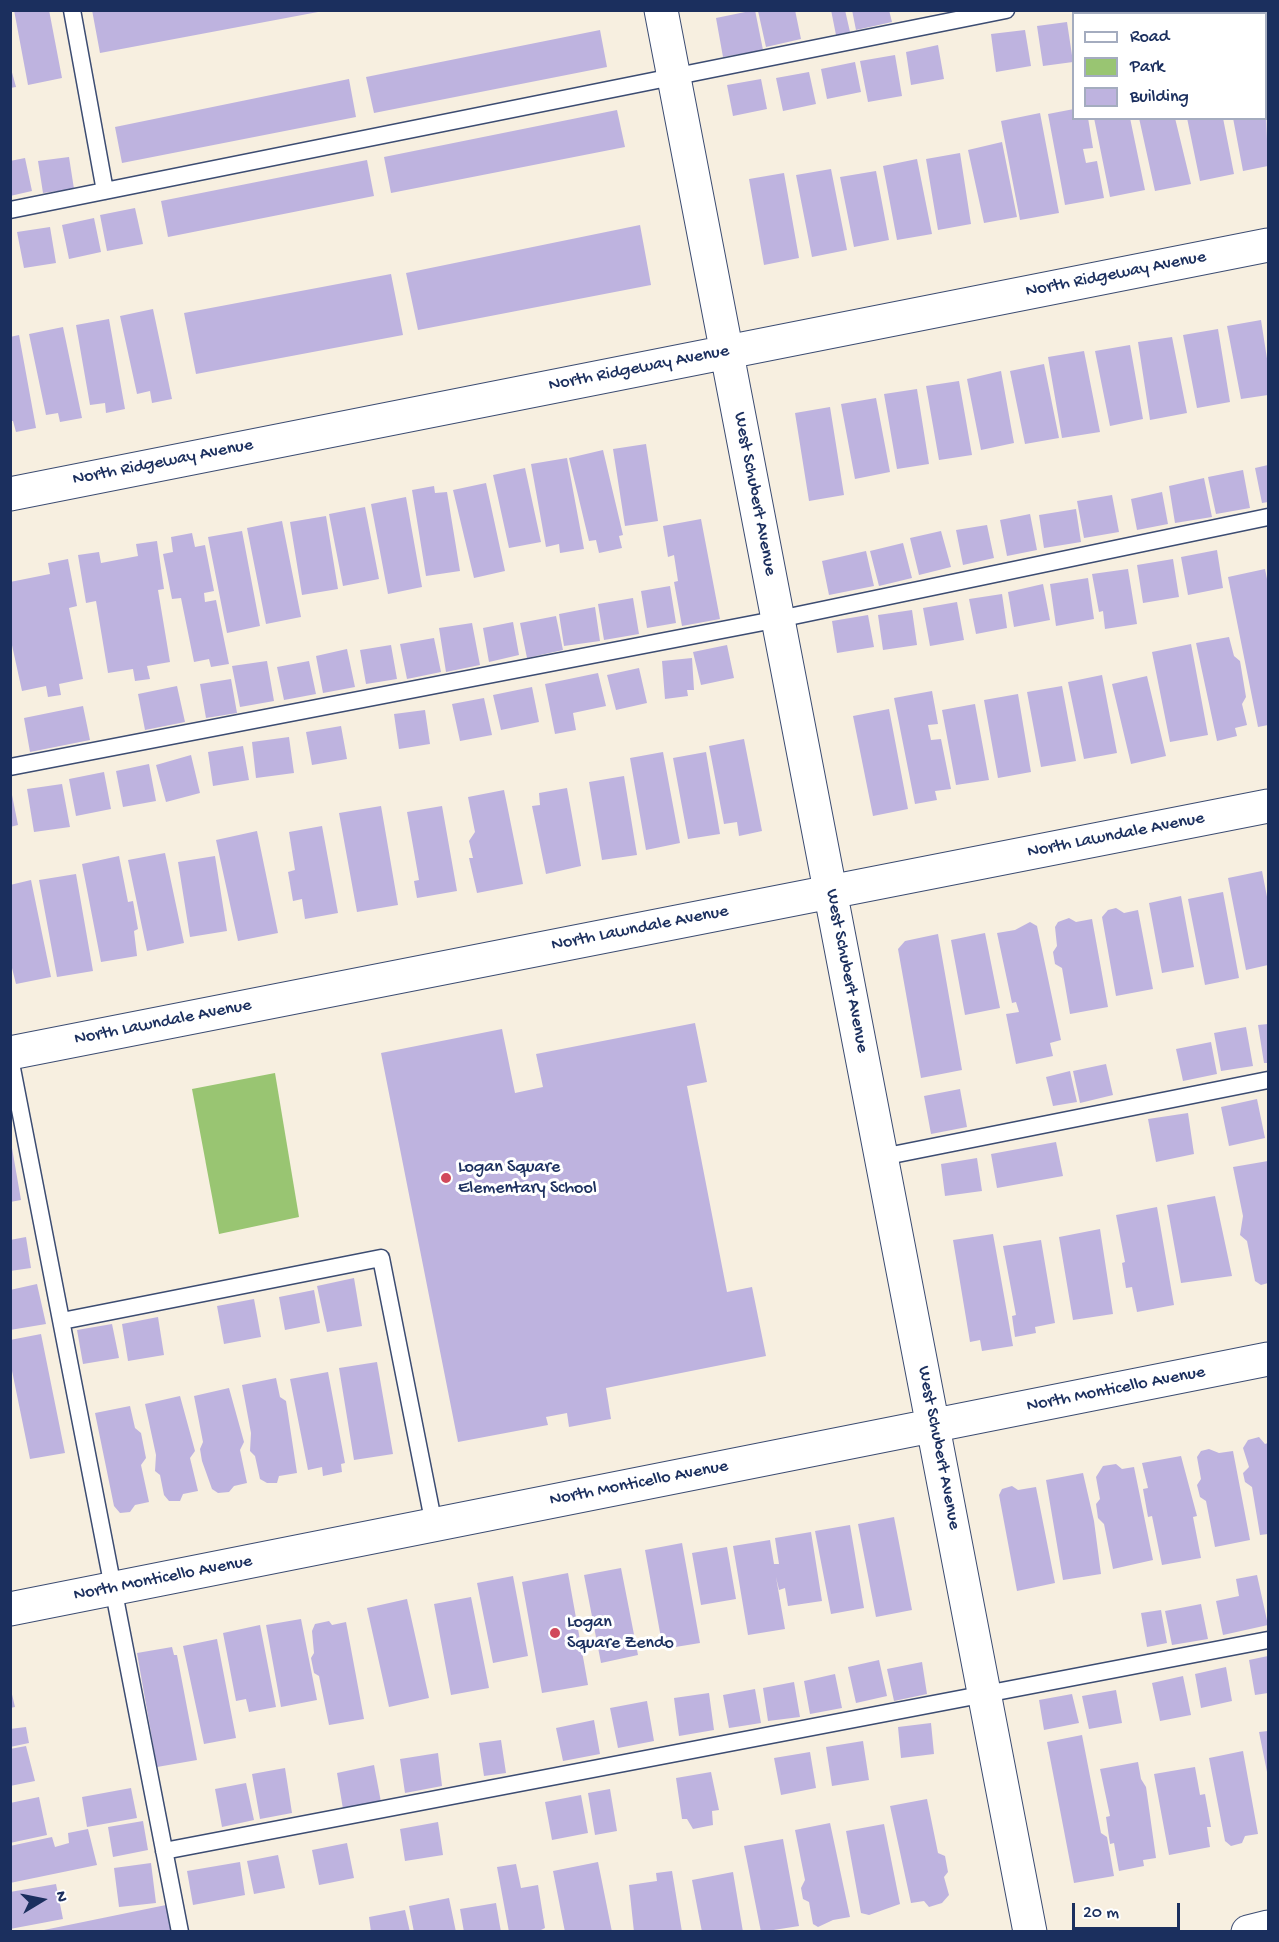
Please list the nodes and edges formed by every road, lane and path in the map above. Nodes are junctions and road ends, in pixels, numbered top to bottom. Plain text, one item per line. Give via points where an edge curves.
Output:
1 (72, 10) edge
2 (661, 10) edge
3 (1006, 10) edge
4 (674, 77) junction
5 (105, 191) junction
6 (10, 210) edge
7 (1269, 245) edge
8 (727, 352) junction
9 (10, 494) edge
10 (1269, 517) edge
11 (779, 619) junction
12 (10, 766) edge
13 (1269, 806) edge
14 (830, 892) junction
15 (10, 1055) edge
16 (1269, 1080) edge
17 (882, 1157) junction
18 (62, 1321) junction
19 (1269, 1359) edge
20 (934, 1426) junction
21 (434, 1525) junction
22 (113, 1589) junction
23 (10, 1609) edge
24 (1269, 1640) edge
25 (986, 1694) junction
26 (164, 1851) junction
27 (1269, 1927) edge
28 (180, 1932) edge
29 (1030, 1932) edge
30 (1248, 1932) edge

1 - 5 lane
2 - 4 street, West Schubert Avenue
3 - 4 lane
4 - 5 lane
4 - 8 street, West Schubert Avenue
5 - 6 lane
7 - 8 street, North Ridgeway Avenue
8 - 9 street, North Ridgeway Avenue
8 - 11 street, West Schubert Avenue
10 - 11 lane
11 - 12 lane
11 - 14 street, West Schubert Avenue
13 - 14 street, North Lawndale Avenue
14 - 15 street, North Lawndale Avenue
14 - 17 street, West Schubert Avenue
15 - 18 lane
16 - 17 lane
17 - 20 street, West Schubert Avenue
18 - 21 lane via 381,1258
18 - 22 lane
19 - 20 street, North Monticello Avenue
20 - 21 street, North Monticello Avenue
20 - 25 street, West Schubert Avenue
21 - 22 street, North Monticello Avenue
22 - 23 street, North Monticello Avenue
22 - 26 lane
24 - 25 lane
25 - 26 lane
25 - 29 street, West Schubert Avenue
26 - 28 lane
27 - 30 street

